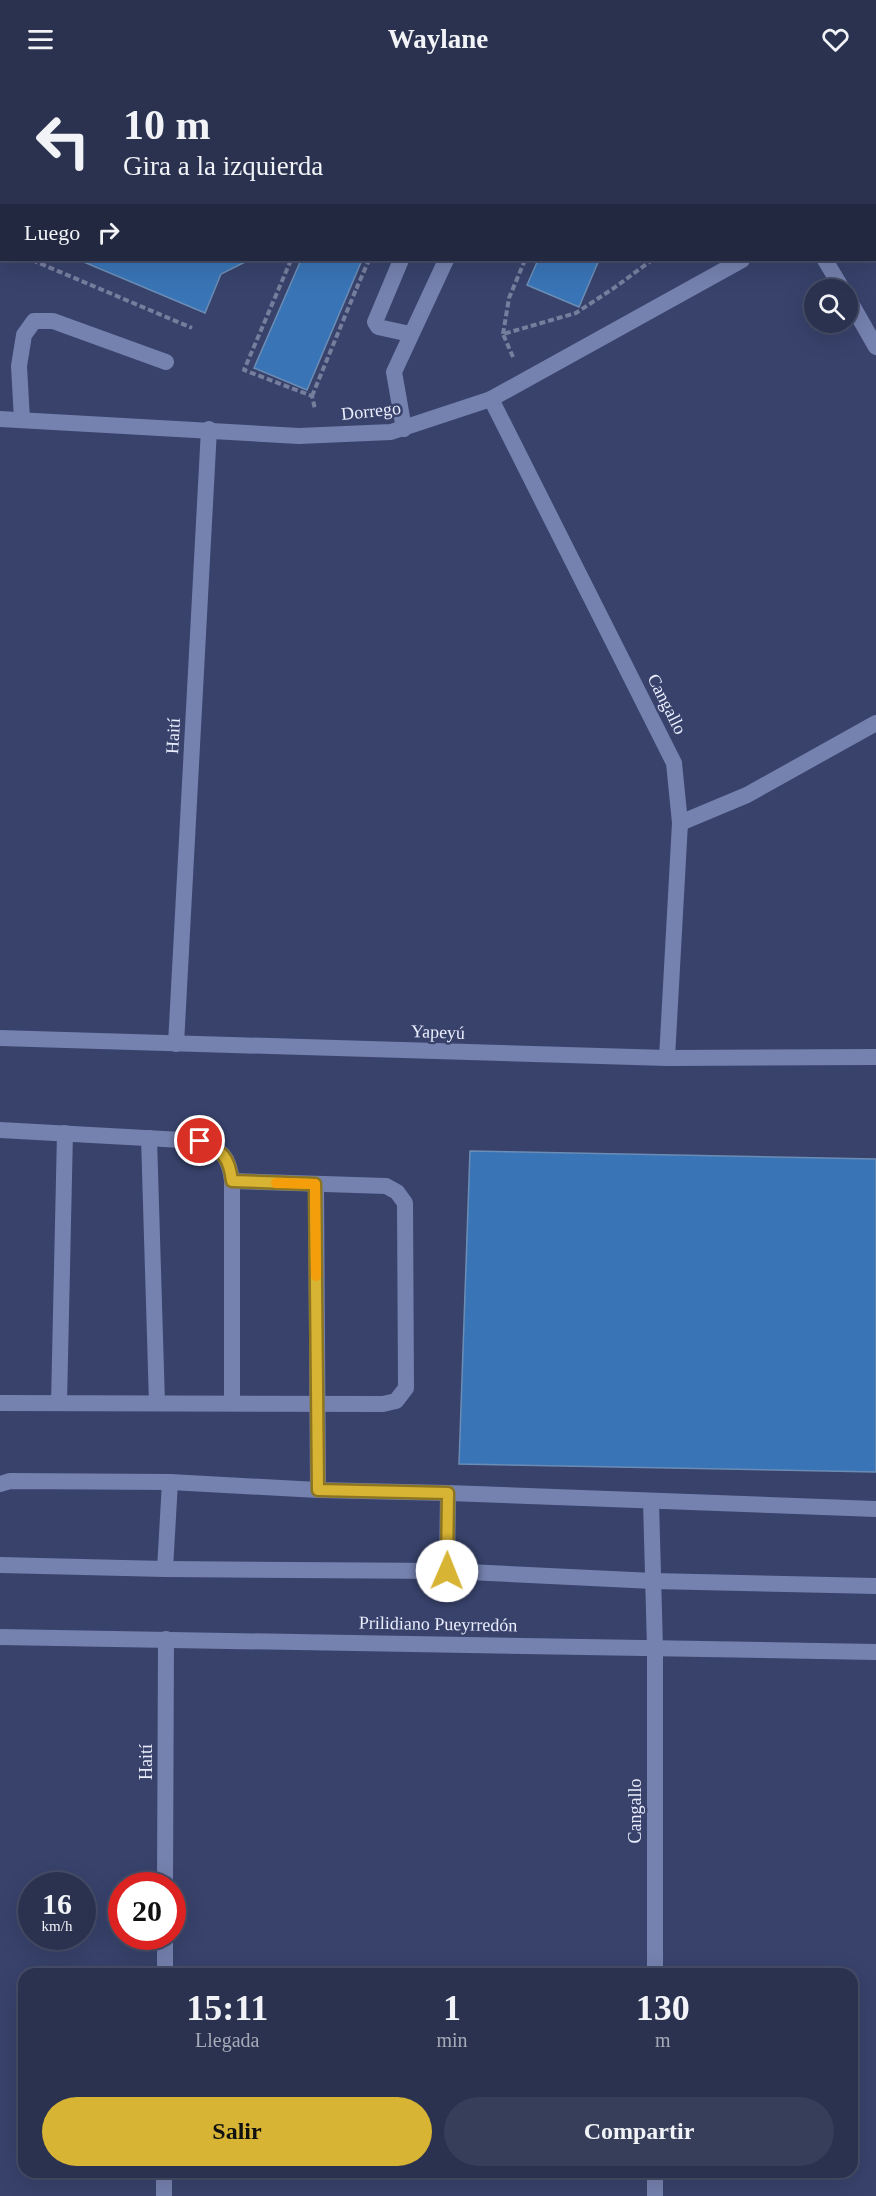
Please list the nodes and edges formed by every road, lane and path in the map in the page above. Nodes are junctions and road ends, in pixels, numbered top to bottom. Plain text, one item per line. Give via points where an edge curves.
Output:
1 (34, 261) edge
2 (291, 261) edge
3 (401, 261) edge
4 (446, 261) edge
5 (525, 261) edge
6 (651, 261) edge
7 (740, 261) edge
8 (826, 261) edge
9 (836, 279) edge
10 (357, 287) dead end
11 (858, 316) edge
12 (192, 328) dead end
13 (410, 334) junction
14 (503, 334) junction
15 (876, 347) edge
16 (166, 362) dead end
17 (522, 381) junction
18 (312, 396) junction
19 (492, 399) junction
20 (318, 417) dead end
21 (0, 419) edge
22 (22, 420) junction
23 (209, 429) junction
24 (404, 429) junction
25 (876, 723) edge
26 (680, 824) junction
27 (0, 1038) edge
28 (176, 1044) junction
29 (876, 1057) edge
30 (667, 1058) junction
31 (0, 1130) edge
32 (65, 1133) junction
33 (149, 1138) junction
34 (232, 1181) junction
35 (315, 1184) junction
36 (0, 1403) edge
37 (59, 1403) junction
38 (157, 1403) junction
39 (232, 1403) junction
40 (317, 1404) junction
41 (170, 1482) junction
42 (0, 1484) edge
43 (318, 1490) junction
44 (448, 1493) junction
45 (651, 1501) junction
46 (876, 1509) edge
47 (0, 1565) edge
48 (165, 1569) junction
49 (447, 1571) junction
50 (653, 1581) junction
51 (876, 1586) edge
52 (0, 1637) edge
53 (166, 1639) junction
54 (655, 1648) junction
55 (876, 1652) edge
56 (165, 1872) edge
57 (165, 1950) edge
58 (165, 1968) edge
59 (655, 1968) edge
60 (164, 2178) edge
61 (655, 2178) edge
62 (164, 2196) edge
63 (655, 2196) edge

1 - 12 path
2 - 18 path via 244,370
3 - 13 street via 375,322 378,327
4 - 13 street
5 - 14 path via 509,298
6 - 14 path via 576,313
7 - 17 street, Dorrego
8 - 9 street
10 - 18 path
11 - 15 street
13 - 24 street via 394,372
14 - 17 path
16 - 22 street via 53,321 34,321 24,335 19,366
17 - 19 street, Dorrego
18 - 20 path
19 - 24 street, Dorrego
19 - 26 street, Cangallo via 674,763
21 - 22 street, Dorrego
22 - 23 street, Dorrego
23 - 24 street, Dorrego via 299,436
23 - 28 street, Haití
25 - 26 street via 747,795
26 - 30 street, Cangallo
27 - 28 street, Yapeyú
28 - 30 street, Yapeyú
29 - 30 street, Yapeyú
31 - 32 street
32 - 33 street
32 - 37 street
33 - 34 street via 200,1141 219,1150 230,1163
33 - 38 street
34 - 35 street
34 - 39 street
35 - 40 street
35 - 40 street via 386,1186 405,1203 406,1388 396,1401 383,1404
36 - 37 street
37 - 38 street
38 - 39 street
39 - 40 street
40 - 43 street
41 - 42 street
41 - 43 street
41 - 48 street
43 - 44 street
44 - 45 street
44 - 49 street
45 - 46 street
45 - 50 street, Cangallo
47 - 48 street
48 - 49 street
49 - 50 street
50 - 51 street
50 - 54 street, Cangallo
52 - 53 street, Prilidiano Pueyrredón
53 - 54 street, Prilidiano Pueyrredón
53 - 56 street, Haití
54 - 55 street, Prilidiano Pueyrredón
54 - 59 street, Cangallo
57 - 58 street
60 - 62 street
61 - 63 street

